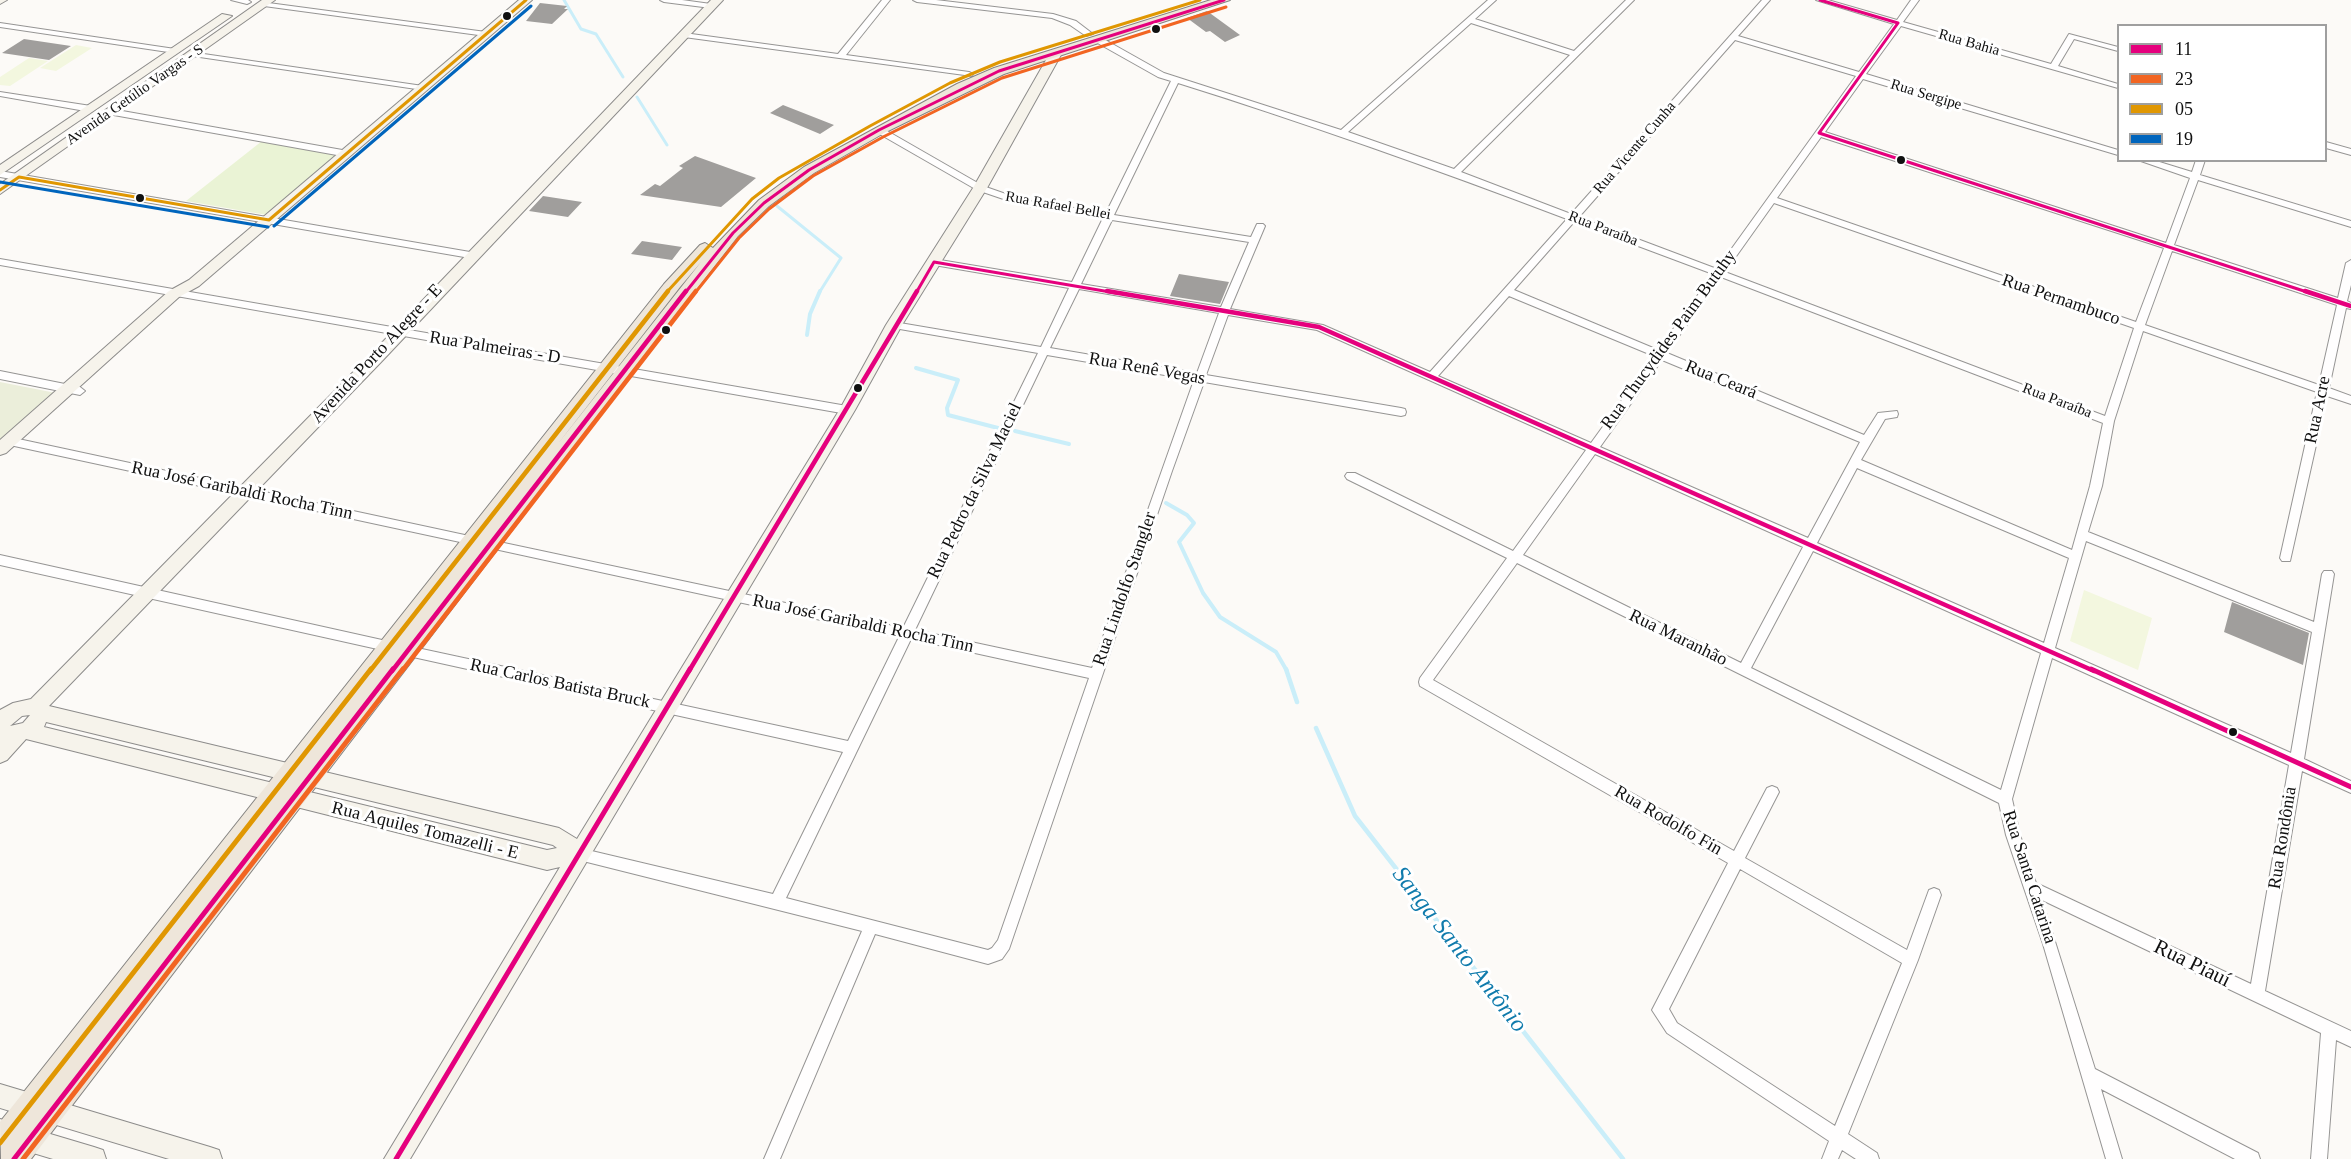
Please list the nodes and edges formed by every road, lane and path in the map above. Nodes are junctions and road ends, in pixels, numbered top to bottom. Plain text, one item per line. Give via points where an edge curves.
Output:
1 (526, 0) edge
2 (664, 0) edge
3 (886, 0) edge
4 (917, 0) edge
5 (1200, 0) edge
6 (1224, 0) edge
7 (1492, 0) edge
8 (1630, 0) edge
9 (1766, 0) edge
10 (1820, 0) edge
11 (1915, 0) edge
12 (243, 1) edge
13 (267, 2) edge
14 (714, 3) edge
15 (1470, 20) junction
16 (1898, 23) junction
17 (0, 25) edge
18 (486, 34) junction
19 (684, 35) junction
20 (1093, 37) junction
21 (1734, 37) junction
22 (2117, 49) edge
23 (1053, 50) junction
24 (175, 51) junction
25 (194, 54) junction
26 (1575, 54) junction
27 (840, 57) junction
28 (2054, 68) junction
29 (969, 75) junction
30 (1860, 75) junction
31 (1175, 80) junction
32 (2117, 86) edge
33 (423, 88) junction
34 (0, 94) edge
35 (91, 109) junction
36 (111, 112) junction
37 (875, 128) junction
38 (1342, 132) junction
39 (1818, 133) junction
40 (2327, 146) edge
41 (2351, 152) edge
42 (348, 153) junction
43 (2117, 153) edge
44 (2148, 162) edge
45 (2200, 162) edge
46 (0, 172) edge
47 (1455, 173) junction
48 (19, 177) junction
49 (2195, 177) junction
50 (980, 188) junction
51 (0, 190) edge
52 (1771, 199) junction
53 (1109, 215) junction
54 (1574, 218) junction
55 (268, 220) junction
56 (2351, 224) edge
57 (1260, 226) dead end
58 (1253, 240) junction
59 (2168, 247) junction
60 (470, 255) junction
61 (0, 262) edge
62 (934, 262) junction
63 (2351, 263) edge
64 (1718, 272) junction
65 (1075, 285) junction
66 (184, 291) junction
67 (1509, 292) junction
68 (2346, 304) edge
69 (1225, 310) junction
70 (894, 326) junction
71 (2139, 327) junction
72 (400, 333) junction
73 (1043, 351) junction
74 (1659, 355) junction
75 (617, 369) junction
76 (0, 375) edge
77 (1432, 376) junction
78 (1200, 378) junction
79 (74, 390) junction
80 (2322, 390) junction
81 (2351, 400) edge
82 (847, 410) junction
83 (1401, 412) dead end
84 (1893, 414) dead end
85 (2109, 421) junction
86 (1866, 440) junction
87 (9, 444) edge
88 (1592, 447) junction
89 (0, 460) edge
90 (1854, 462) junction
91 (1351, 476) dead end
92 (246, 492) junction
93 (2081, 534) junction
94 (482, 543) junction
95 (1811, 544) junction
96 (1513, 556) junction
97 (2074, 556) junction
98 (2286, 558) dead end
99 (0, 560) edge
100 (2328, 574) dead end
101 (147, 593) junction
102 (735, 597) junction
103 (2318, 629) junction
104 (907, 634) junction
105 (399, 649) junction
106 (2046, 651) junction
107 (1743, 671) junction
108 (1095, 674) junction
109 (1425, 682) joint
110 (667, 707) junction
111 (23, 708) edge
112 (0, 724) edge
113 (15, 732) edge
114 (152, 739) junction
115 (853, 748) junction
116 (0, 754) edge
117 (135, 759) junction
118 (2296, 762) junction
119 (301, 774) junction
120 (2351, 787) edge
121 (1772, 792) dead end
122 (284, 796) junction
123 (2005, 799) junction
124 (447, 810) junction
125 (432, 833) junction
126 (579, 854) junction
127 (1737, 860) junction
128 (2033, 888) junction
129 (1934, 896) dead end
130 (777, 902) junction
131 (871, 926) junction
132 (997, 954) joint
133 (1911, 960) junction
134 (2257, 996) junction
135 (2329, 1029) junction
136 (2351, 1038) edge
137 (2087, 1073) junction
138 (0, 1096) edge
139 (40, 1108) junction
140 (9, 1137) edge
141 (1838, 1137) junction
142 (206, 1158) edge
143 (14, 1159) edge
144 (94, 1159) edge
145 (396, 1159) edge
146 (772, 1159) edge
147 (1830, 1159) edge
148 (1871, 1159) edge
149 (2114, 1159) edge
150 (2252, 1159) edge
151 (2319, 1159) edge

1 - 18 street
2 - 14 street
3 - 27 street
4 - 20 street, Rua Paraíba via 1053,16 1072,22
5 - 20 main road
6 - 20 main road
7 - 15 street
8 - 26 street
9 - 21 street, Rua Vicente Cunha
10 - 16 street, Rua Bahia
11 - 16 street, Rua Thucydides Paim Butuhy
12 - 24 street, Avenida Getúlio Vargas - S
13 - 18 street
13 - 25 street, Avenida Getúlio Vargas - S
14 - 19 street, Avenida Porto Alegre - E
15 - 26 street
15 - 38 street
16 - 28 street, Rua Bahia
16 - 30 street, Rua Thucydides Paim Butuhy
17 - 24 street
18 - 33 street
19 - 27 street
19 - 60 street, Avenida Porto Alegre - E
20 - 23 main road
20 - 31 street, Rua Paraíba
21 - 30 street, Rua Sergipe
21 - 54 street, Rua Vicente Cunha
22 - 28 street via 2072,36
23 - 29 main road
23 - 37 main road
23 - 50 street
24 - 35 street, Avenida Getúlio Vargas - S
25 - 33 street
25 - 36 street, Avenida Getúlio Vargas - S
26 - 47 street
27 - 29 street
28 - 32 street, Rua Bahia
29 - 37 main road
30 - 39 street, Rua Thucydides Paim Butuhy
30 - 43 street, Rua Sergipe
31 - 38 street, Rua Paraíba
31 - 53 street, Rua Pedro da Silva Maciel
33 - 42 street
34 - 35 street
35 - 46 street, Avenida Getúlio Vargas - S
36 - 42 street
36 - 48 street, Avenida Getúlio Vargas - S
37 - 50 street, Rua Rafael Bellei
37 - 75 main road via 779,178 752,199 670,288
38 - 47 street, Rua Paraíba
39 - 52 street, Rua Thucydides Paim Butuhy
39 - 59 street
40 - 41 street
42 - 55 street
44 - 49 street
45 - 49 street, Rua Santa Catarina
46 - 48 street
47 - 54 street, Rua Paraíba
48 - 51 street, Avenida Getúlio Vargas - S
48 - 55 street
49 - 56 street
49 - 59 street, Rua Santa Catarina
50 - 53 street, Rua Rafael Bellei via 1021,202
50 - 62 street
52 - 64 street, Rua Thucydides Paim Butuhy
52 - 71 street, Rua Pernambuco
53 - 58 street, Rua Rafael Bellei
53 - 65 street, Rua Pedro da Silva Maciel
54 - 64 street, Rua Paraíba
54 - 67 street, Rua Vicente Cunha
55 - 60 street
55 - 66 street
57 - 58 street, Rua Lindolfo Stangler
58 - 69 street, Rua Lindolfo Stangler
59 - 68 street
59 - 71 street, Rua Santa Catarina
60 - 72 street, Avenida Porto Alegre - E
61 - 66 street, Rua Palmeiras - D
62 - 65 street
62 - 70 street
63 - 68 street, Rua Acre
64 - 74 street, Rua Thucydides Paim Butuhy
64 - 85 street, Rua Paraíba
65 - 69 street
65 - 73 street, Rua Pedro da Silva Maciel
66 - 72 street, Rua Palmeiras - D
66 - 79 street
67 - 74 street, Rua Ceará
67 - 77 street, Rua Vicente Cunha
68 - 80 street, Rua Acre
69 - 77 street via 1319,327
69 - 78 street, Rua Lindolfo Stangler
70 - 73 street, Rua Renê Vegas
70 - 82 street
71 - 80 street, Rua Pernambuco
71 - 85 street, Rua Santa Catarina
72 - 75 street, Rua Palmeiras - D
72 - 92 street, Avenida Porto Alegre - E
73 - 78 street, Rua Renê Vegas
73 - 104 street, Rua Pedro da Silva Maciel
74 - 86 street, Rua Ceará
74 - 88 street, Rua Thucydides Paim Butuhy
75 - 82 street, Rua Palmeiras - D
75 - 94 main road
76 - 79 street
77 - 88 street
78 - 83 street, Rua Renê Vegas
78 - 108 street, Rua Lindolfo Stangler
79 - 87 street
80 - 81 street, Rua Pernambuco
80 - 98 street, Rua Acre
82 - 102 street
84 - 86 street via 1882,416
85 - 93 street, Rua Santa Catarina via 2096,486
86 - 90 street
87 - 89 street
87 - 92 street, Rua José Garibaldi Rocha Tinn
88 - 95 street
88 - 96 street, Rua Thucydides Paim Butuhy
90 - 95 street
90 - 97 street
91 - 96 street, Rua Maranhão
92 - 94 street, Rua José Garibaldi Rocha Tinn
92 - 101 street, Avenida Porto Alegre - E
93 - 97 street, Rua Santa Catarina
93 - 103 street
94 - 102 street, Rua José Garibaldi Rocha Tinn
94 - 105 main road
95 - 106 street
95 - 107 street
96 - 107 street, Rua Maranhão
96 - 109 street, Rua Thucydides Paim Butuhy
97 - 106 street, Rua Santa Catarina
99 - 101 street, Rua Carlos Batista Bruck
100 - 103 street, Rua Rondônia
101 - 105 street, Rua Carlos Batista Bruck
101 - 111 street, Avenida Porto Alegre - E
102 - 104 street, Rua José Garibaldi Rocha Tinn
102 - 110 street
103 - 118 street, Rua Rondônia
104 - 108 street, Rua José Garibaldi Rocha Tinn
104 - 115 street, Rua Pedro da Silva Maciel
105 - 110 street, Rua Carlos Batista Bruck
105 - 119 main road
106 - 118 street
106 - 123 street, Rua Santa Catarina
107 - 123 street, Rua Maranhão
108 - 132 street, Rua Lindolfo Stangler via 1004,944
109 - 127 street, Rua Rodolfo Fin
110 - 115 street, Rua Carlos Batista Bruck
110 - 126 street
111 - 112 street
111 - 113 street via 39,718
111 - 114 street, Rua Aquiles Tomazelli - E
113 - 116 street
113 - 117 street, Rua Aquiles Tomazelli - E
114 - 117 street
114 - 119 street, Rua Aquiles Tomazelli - E
115 - 130 street, Rua Pedro da Silva Maciel
117 - 122 street, Rua Aquiles Tomazelli - E
118 - 120 street
118 - 134 street, Rua Rondônia
119 - 122 main road
119 - 124 street, Rua Aquiles Tomazelli - E
121 - 127 street
122 - 125 street, Rua Aquiles Tomazelli - E
122 - 139 main road
123 - 128 street, Rua Santa Catarina via 2013,835
124 - 125 street
124 - 126 street, Rua Aquiles Tomazelli - E via 559,837
125 - 126 street, Rua Aquiles Tomazelli - E via 547,860
126 - 130 street, Rua Aquiles Tomazelli - E
126 - 145 street
127 - 133 street, Rua Rodolfo Fin
127 - 141 street via 1660,1010 1672,1028
128 - 134 street, Rua Piauí
128 - 137 street, Rua Santa Catarina
129 - 133 street
130 - 131 street, Rua Aquiles Tomazelli - E
131 - 132 street, Rua Aquiles Tomazelli - E via 988,957
131 - 146 street
133 - 141 street
134 - 135 street, Rua Piauí
135 - 136 street, Rua Piauí
135 - 151 street
137 - 149 street, Rua Santa Catarina
137 - 150 street
138 - 139 street
139 - 140 main road
139 - 142 street
140 - 143 main road
140 - 144 street
141 - 147 street
141 - 148 street

